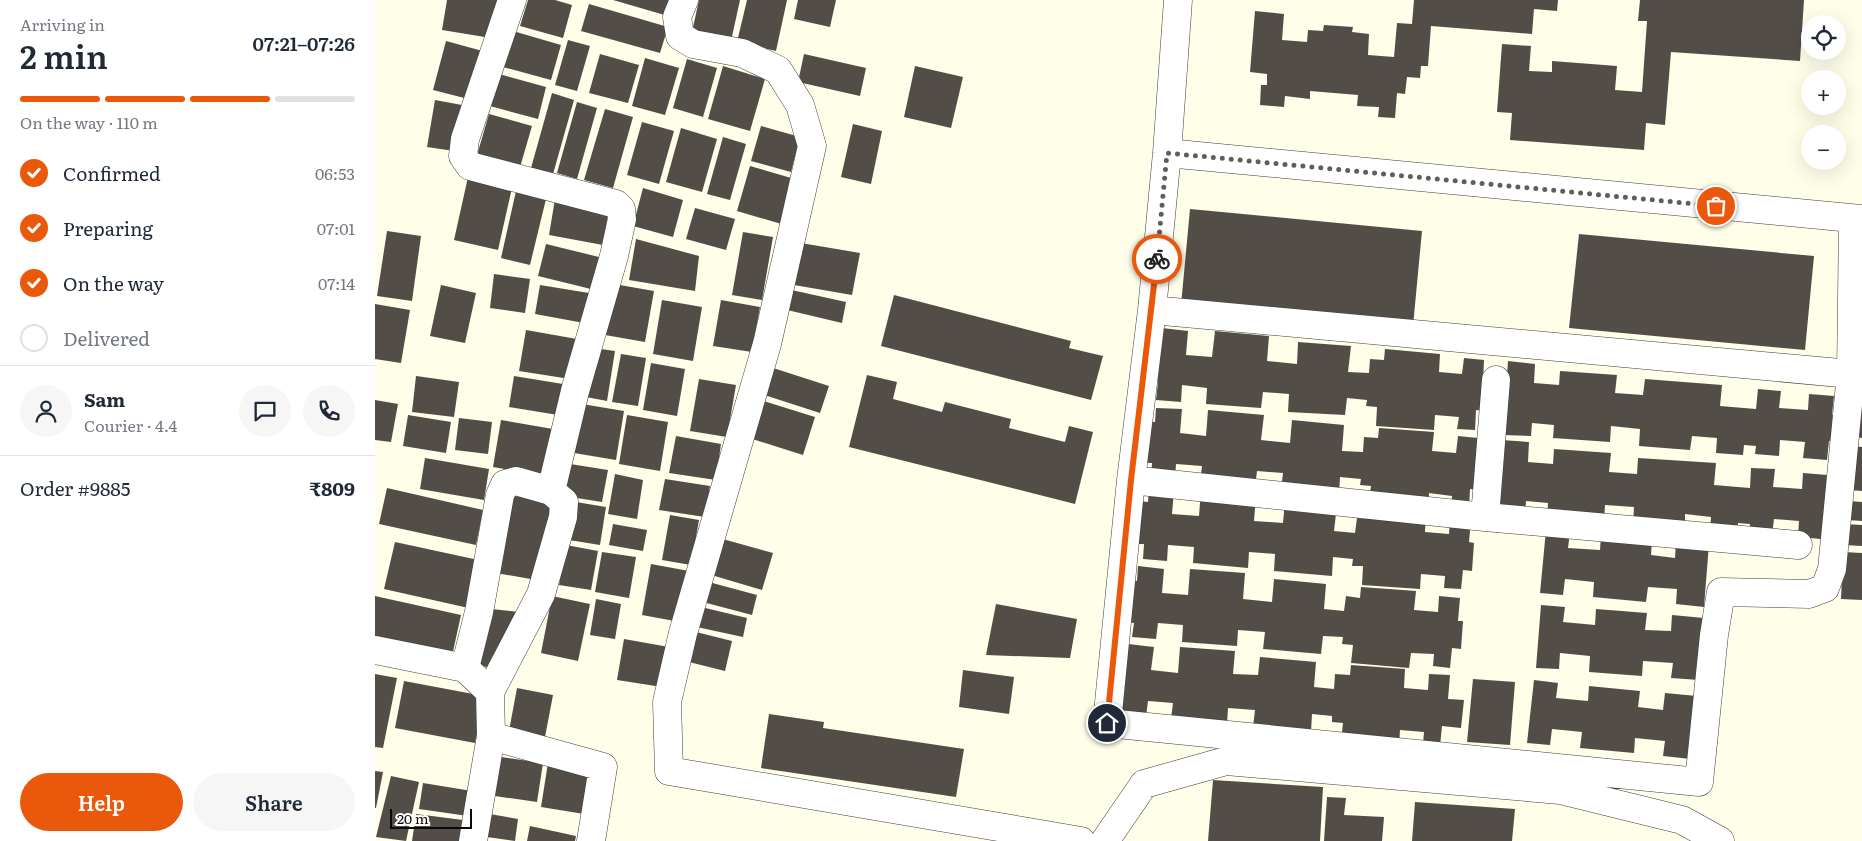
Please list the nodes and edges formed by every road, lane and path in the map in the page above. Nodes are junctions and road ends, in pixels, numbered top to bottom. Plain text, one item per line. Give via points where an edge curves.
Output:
1 (512, 0) edge
2 (684, 0) edge
3 (1178, 0) edge
4 (1167, 153) junction
5 (1858, 219) edge
6 (1152, 310) junction
7 (1851, 374) junction
8 (1496, 380) dead end
9 (1131, 480) junction
10 (551, 491) junction
11 (1485, 517) junction
12 (1798, 545) dead end
13 (375, 650) edge
14 (465, 668) junction
15 (489, 692) junction
16 (491, 736) junction
17 (473, 841) edge
18 (591, 841) edge
19 (1081, 841) edge
20 (1105, 841) edge
21 (1720, 841) edge

1 - 10 street via 465,140 463,156 470,166 616,204 622,219
2 - 19 street via 677,17 680,36 693,44 742,52 778,70 801,105 811,146 767,344 683,633 667,702 669,771
3 - 4 street
4 - 5 street
4 - 6 street
5 - 7 street
6 - 7 street
6 - 9 street
7 - 9 street via 1830,575 1825,588 1809,594 1721,592 1699,782 1107,723
8 - 11 street
9 - 11 street
10 - 14 street via 516,481 505,484 500,495 479,612
10 - 15 street via 564,502 563,517 541,594
11 - 12 street
13 - 14 street
14 - 15 street
15 - 16 street
16 - 17 street
16 - 18 street via 603,767
20 - 21 street via 1144,784 1226,761 1560,790 1682,820

